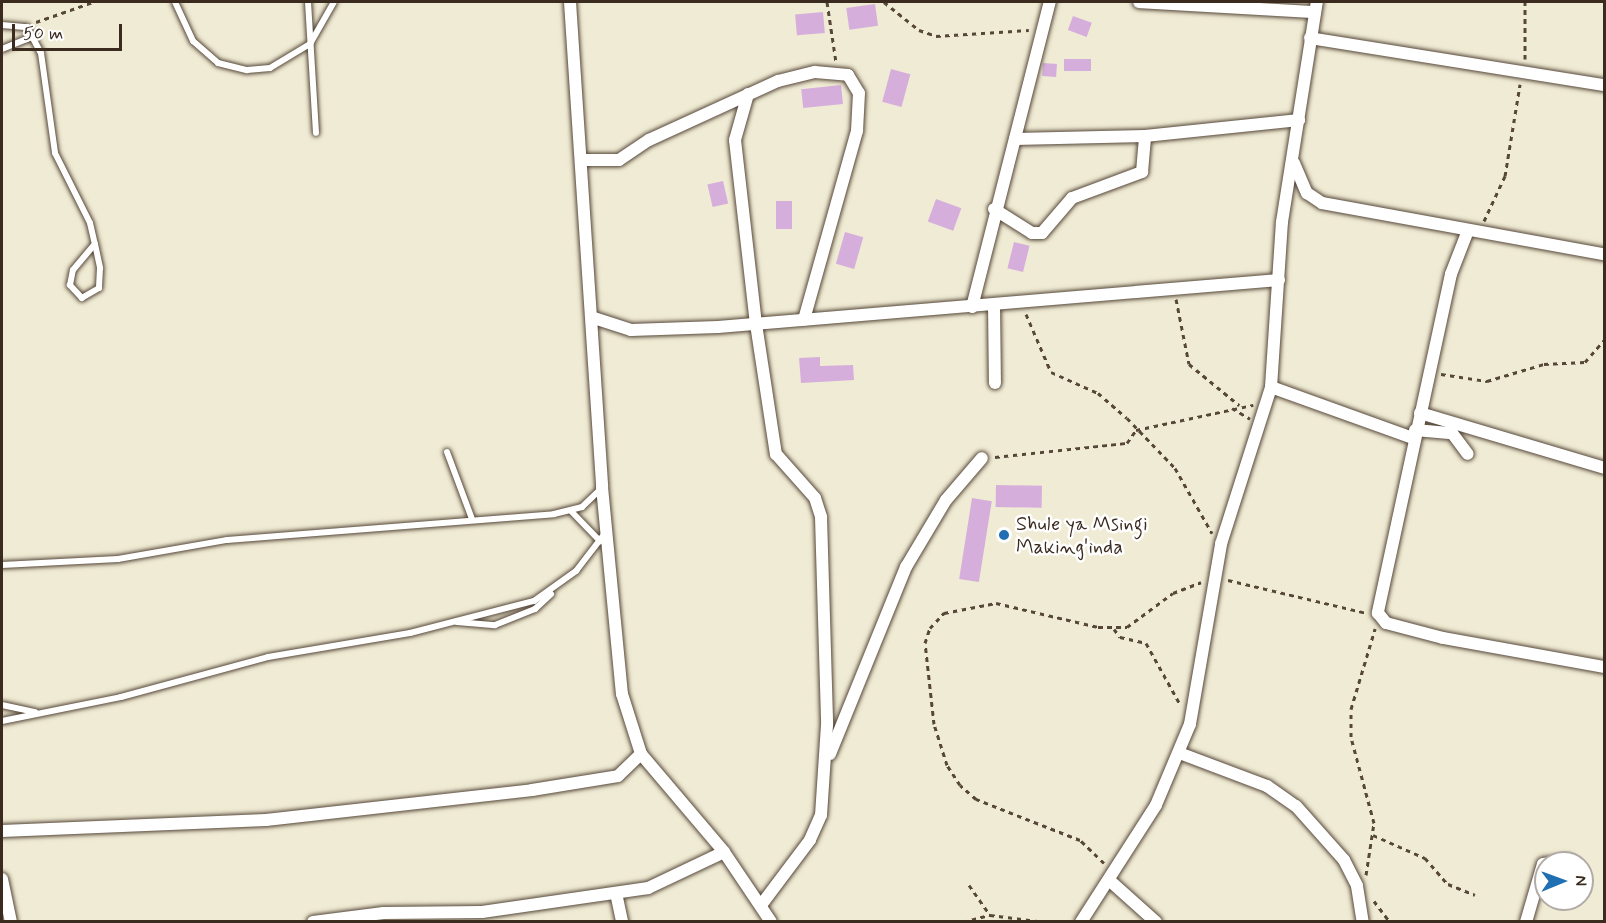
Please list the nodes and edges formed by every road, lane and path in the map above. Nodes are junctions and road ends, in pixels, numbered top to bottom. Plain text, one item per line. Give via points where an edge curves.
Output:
1 (93, 2) edge
2 (175, 2) edge
3 (308, 2) edge
4 (334, 2) edge
5 (570, 2) edge
6 (827, 2) edge
7 (884, 2) edge
8 (1050, 2) edge
9 (1139, 2) edge
10 (1526, 2) edge
11 (1316, 7) edge
12 (2, 25) edge
13 (27, 27) junction
14 (1043, 28) junction
15 (35, 36) junction
16 (1310, 38) junction
17 (310, 44) junction
18 (2, 49) edge
19 (837, 72) junction
20 (1522, 74) junction
21 (1605, 85) edge
22 (748, 94) junction
23 (1299, 120) junction
24 (316, 133) dead end
25 (1145, 136) junction
26 (1015, 139) junction
27 (584, 160) junction
28 (1294, 162) junction
29 (994, 209) junction
30 (1467, 233) junction
31 (95, 244) junction
32 (1605, 254) edge
33 (1279, 280) junction
34 (1176, 289) junction
35 (1014, 303) junction
36 (994, 305) junction
37 (972, 307) junction
38 (594, 318) junction
39 (804, 320) junction
40 (756, 324) junction
41 (1605, 340) edge
42 (1431, 372) junction
43 (995, 383) dead end
44 (1271, 387) junction
45 (1240, 405) junction
46 (1265, 406) junction
47 (1230, 408) junction
48 (1420, 413) junction
49 (1260, 425) junction
50 (1136, 430) junction
51 (1414, 434) junction
52 (447, 452) dead end
53 (1468, 454) dead end
54 (982, 458) joint
55 (1605, 468) edge
56 (602, 487) junction
57 (571, 512) junction
58 (472, 519) junction
59 (603, 536) junction
60 (1221, 544) junction
61 (2, 565) edge
62 (1214, 578) junction
63 (555, 591) junction
64 (1379, 616) junction
65 (453, 621) junction
66 (1114, 628) junction
67 (1605, 667) edge
68 (2, 705) edge
69 (39, 713) junction
70 (2, 721) edge
71 (1190, 724) junction
72 (641, 754) junction
73 (1182, 754) junction
74 (827, 761) junction
75 (2, 831) edge
76 (1373, 835) junction
77 (724, 852) junction
78 (1111, 877) junction
79 (2, 879) edge
80 (969, 885) dead end
81 (1357, 886) junction
82 (616, 892) junction
83 (1370, 894) dead end
84 (1534, 894) edge
85 (1475, 895) dead end
86 (762, 904) junction
87 (990, 915) junction
88 (483, 917) edge
89 (11, 921) edge
90 (313, 921) edge
91 (329, 921) edge
92 (622, 921) edge
93 (771, 921) edge
94 (963, 921) edge
95 (1045, 921) edge
96 (1081, 921) edge
97 (1156, 921) edge
98 (1363, 921) edge
99 (1390, 921) edge
100 (1526, 921) edge

1 - 13 path
2 - 17 lane via 193,41 218,63 246,70 270,68
3 - 17 lane
4 - 17 lane
5 - 27 street
6 - 19 path
7 - 14 path via 919,30 936,36
8 - 14 street
9 - 11 street
10 - 20 path
11 - 16 street
12 - 13 lane
13 - 15 lane
14 - 26 street
15 - 18 lane
15 - 31 lane via 55,153
16 - 20 street
16 - 23 street
17 - 24 lane
19 - 22 street via 796,75
19 - 39 street via 855,82 857,131
20 - 21 street
20 - 30 path via 1501,187 1487,218
22 - 27 street via 619,160
22 - 40 street via 735,140
23 - 25 street
23 - 28 street
25 - 26 street
25 - 29 street via 1142,172 1072,198 1042,233 1032,233
26 - 29 street
27 - 38 street
28 - 30 street via 1313,200
28 - 33 street via 1282,222
29 - 37 street
30 - 32 street
30 - 42 street via 1451,274
31 - 31 lane via 99,288 82,298 70,285 73,270
33 - 34 street
33 - 44 street
34 - 35 street
34 - 45 path via 1177,322 1190,364
35 - 36 street
35 - 50 path via 1030,318 1051,372 1098,393
36 - 37 street
36 - 43 street
37 - 39 street
38 - 40 street via 631,330
38 - 56 street
39 - 40 street
40 - 74 street via 776,454 815,498 821,517
41 - 42 path via 1585,362 1544,364 1495,380
42 - 48 street
44 - 46 street
44 - 51 street
45 - 46 path
45 - 47 path
46 - 49 street
47 - 49 path
47 - 50 path
48 - 51 street
48 - 55 street
49 - 60 street
50 - 54 path via 1127,443
50 - 60 path via 1175,468 1199,517
51 - 53 street via 1452,433
51 - 64 street
52 - 58 lane
54 - 74 street via 946,500 906,567
56 - 57 lane
56 - 59 street
57 - 58 lane
57 - 59 lane
58 - 61 lane via 227,540 118,559
59 - 63 lane
59 - 72 street via 622,694
60 - 62 street
62 - 64 path
62 - 66 path via 1173,593 1136,622
62 - 71 street
63 - 65 lane
63 - 65 lane via 519,618 495,625
64 - 67 street via 1480,647
64 - 76 path via 1351,710 1351,737 1372,811
65 - 69 lane via 268,657
66 - 71 path via 1120,637 1146,643
66 - 78 path via 996,603 944,613 925,643 934,724 947,765 960,785 976,799 1080,840
68 - 69 lane
69 - 70 lane
71 - 73 street
72 - 75 street via 618,776 532,790 266,820
72 - 77 street
73 - 78 street
73 - 81 street via 1267,786 1289,800 1332,843
74 - 86 street via 821,815 810,840
76 - 81 path via 1370,867
76 - 85 path via 1425,858 1448,884
77 - 82 street via 690,873
77 - 86 street
78 - 96 street
78 - 97 street
79 - 89 street
80 - 87 path
81 - 98 street
82 - 88 street
82 - 92 street
83 - 99 path
84 - 100 street
86 - 93 street
87 - 94 path
87 - 95 path
88 - 91 street
90 - 91 street

